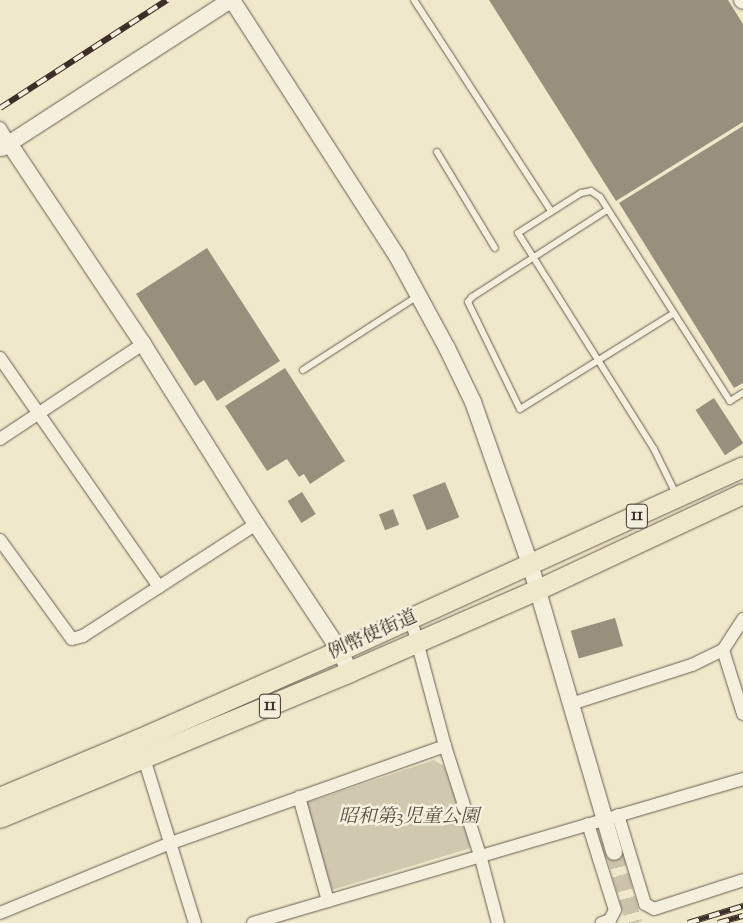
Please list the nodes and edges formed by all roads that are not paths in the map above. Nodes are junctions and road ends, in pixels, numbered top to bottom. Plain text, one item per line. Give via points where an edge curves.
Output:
1 (231, 0) edge
2 (414, 0) edge
3 (0, 128) edge
4 (5, 146) edge
5 (437, 152) dead end
6 (607, 210) junction
7 (551, 211) junction
8 (495, 248) dead end
9 (533, 258) junction
10 (420, 295) junction
11 (674, 313) junction
12 (143, 344) junction
13 (0, 358) edge
14 (598, 361) junction
15 (303, 370) dead end
16 (743, 393) edge
17 (38, 415) junction
18 (0, 439) edge
19 (743, 467) edge
20 (743, 494) edge
21 (677, 497) junction
22 (256, 524) junction
23 (0, 541) edge
24 (530, 564) junction
25 (158, 587) junction
26 (538, 590) junction
27 (410, 619) junction
28 (743, 619) edge
29 (417, 642) junction
30 (723, 650) junction
31 (340, 651) junction
32 (350, 672) junction
33 (571, 704) junction
34 (743, 714) edge
35 (444, 746) junction
36 (142, 749) junction
37 (743, 779) edge
38 (299, 797) junction
39 (0, 798) edge
40 (0, 818) edge
41 (603, 819) junction
42 (171, 843) junction
43 (614, 852) tunnel mouth
44 (480, 855) junction
45 (743, 880) edge
46 (328, 900) junction
47 (0, 913) edge
48 (195, 923) edge
49 (253, 923) edge
50 (498, 923) edge
51 (602, 923) edge

1 - 4 street
1 - 10 street
2 - 7 lane
3 - 4 street
4 - 12 street
5 - 8 lane
6 - 7 lane via 600,197 591,191 581,193
6 - 9 lane
6 - 11 lane
7 - 9 lane via 518,233
9 - 14 lane
9 - 14 lane via 472,296 468,302 520,409
10 - 15 lane
10 - 24 street via 473,402
11 - 14 lane
11 - 16 lane via 730,401
12 - 17 street
12 - 22 street
13 - 17 street
14 - 21 lane via 654,449
17 - 18 street
17 - 25 street
19 - 21 main road, 例幣使街道 / 11
20 - 26 main road, 例幣使街道 / 11
21 - 24 main road, 例幣使街道 / 11
22 - 25 street
22 - 31 street
23 - 25 street via 72,639 83,636
24 - 26 street
24 - 27 main road, 例幣使街道 / 11
26 - 29 main road, 例幣使街道 / 11
26 - 33 street
27 - 29 street
27 - 31 main road, 例幣使街道 / 11
28 - 30 street
29 - 32 main road, 例幣使街道 / 11
29 - 35 street
30 - 33 street via 692,665
30 - 34 street
31 - 32 street
31 - 36 main road, 例幣使街道 / 11
32 - 36 main road, 例幣使街道 / 11
33 - 41 street
35 - 38 street
35 - 44 street
36 - 39 main road, 例幣使街道 / 11
36 - 40 main road, 例幣使街道 / 11
36 - 42 street
37 - 41 street
38 - 42 street
38 - 46 street
41 - 43 street
41 - 44 street
41 - 45 street via 645,904 654,909
41 - 51 street via 615,910 610,920
42 - 47 street
42 - 48 street
44 - 46 street
44 - 50 street
46 - 49 street

